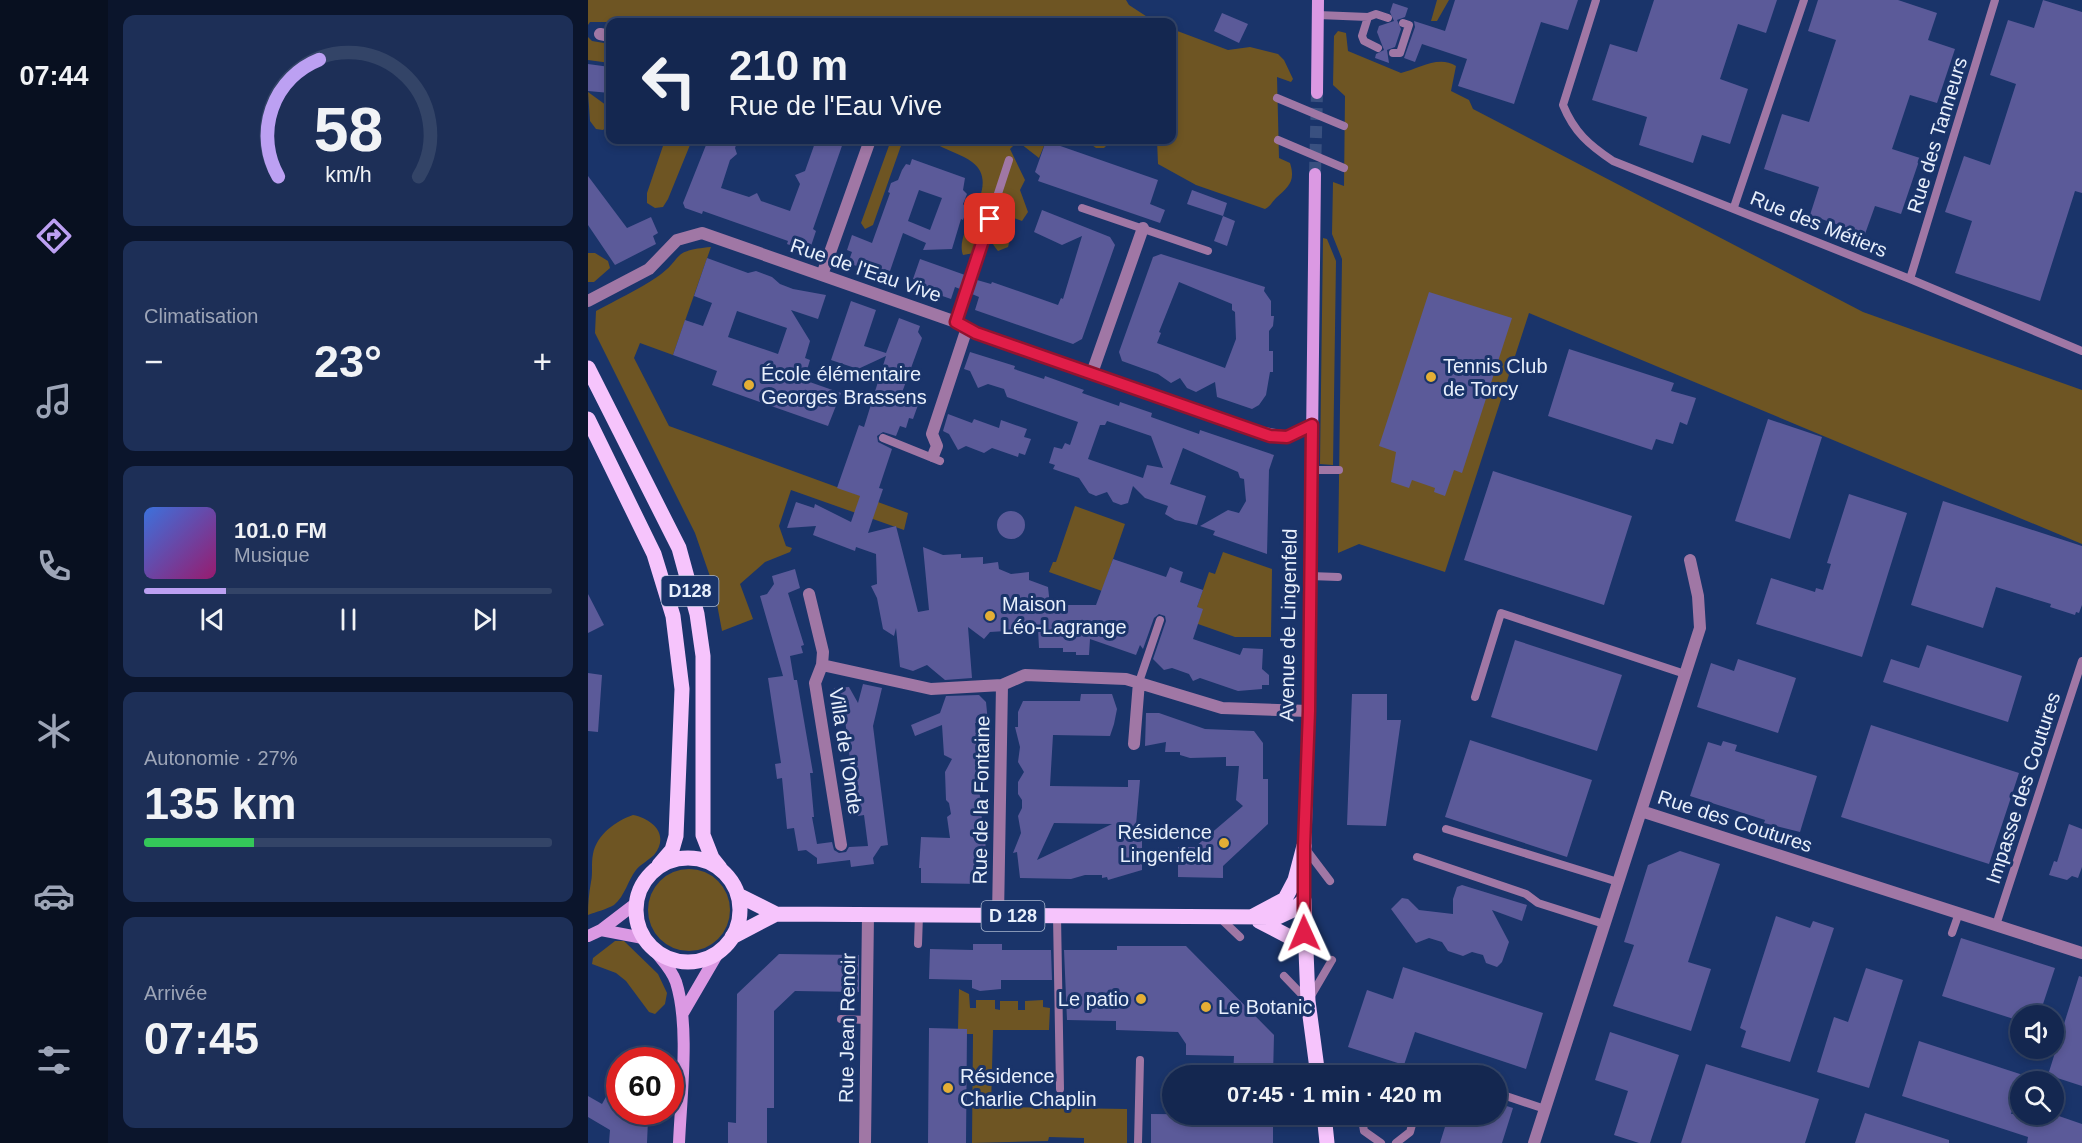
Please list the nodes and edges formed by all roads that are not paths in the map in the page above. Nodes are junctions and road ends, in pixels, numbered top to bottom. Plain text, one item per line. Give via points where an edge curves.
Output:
1 (1318, 0) edge
2 (1596, 0) edge
3 (1804, 0) edge
4 (1995, 0) edge
5 (1318, 15) junction
6 (1368, 17) junction
7 (1388, 18) dead end
8 (1406, 24) dead end
9 (1378, 48) dead end
10 (1396, 53) dead end
11 (1317, 93) tunnel mouth
12 (1277, 98) dead end
13 (1344, 126) dead end
14 (1278, 140) dead end
15 (869, 144) edge
16 (1009, 160) dead end
17 (1344, 168) dead end
18 (1315, 174) tunnel mouth
19 (1734, 207) junction
20 (1082, 208) dead end
21 (1143, 228) junction
22 (1208, 251) dead end
23 (822, 275) junction
24 (1910, 279) junction
25 (588, 301) edge
26 (962, 325) junction
27 (2082, 351) edge
28 (588, 368) edge
29 (1092, 373) junction
30 (588, 419) edge
31 (1312, 425) junction
32 (884, 438) dead end
33 (937, 459) joint
34 (1312, 470) junction
35 (1339, 470) dead end
36 (1690, 560) dead end
37 (1310, 576) junction
38 (1338, 578) dead end
39 (809, 594) dead end
40 (1160, 620) dead end
41 (2082, 661) edge
42 (822, 665) junction
43 (1685, 674) junction
44 (1139, 682) junction
45 (1002, 685) junction
46 (1475, 697) dead end
47 (1309, 711) junction
48 (1134, 744) dead end
49 (1641, 811) junction
50 (1446, 829) dead end
51 (842, 845) dead end
52 (1304, 846) junction
53 (1417, 858) dead end
54 (659, 865) junction
55 (720, 868) junction
56 (1330, 880) dead end
57 (1618, 882) junction
58 (738, 895) junction
59 (1304, 900) junction
60 (635, 904) junction
61 (1959, 913) junction
62 (776, 914) junction
63 (868, 915) junction
64 (919, 915) junction
65 (998, 915) junction
66 (1057, 916) junction
67 (1219, 917) junction
68 (1278, 917) junction
69 (1250, 918) junction
70 (1604, 924) junction
71 (1996, 925) junction
72 (601, 930) junction
73 (1952, 933) dead end
74 (588, 936) edge
75 (732, 937) junction
76 (1240, 937) dead end
77 (643, 938) junction
78 (1305, 939) junction
79 (918, 944) dead end
80 (655, 951) junction
81 (2082, 952) edge
82 (718, 953) junction
83 (1332, 960) dead end
84 (1284, 976) dead end
85 (1308, 1001) junction
86 (683, 1013) junction
87 (842, 1019) dead end
88 (867, 1020) junction
89 (1140, 1060) dead end
90 (1317, 1065) edge
91 (1060, 1089) dead end
92 (1507, 1096) edge
93 (1545, 1109) junction
94 (1325, 1125) edge
95 (1363, 1125) edge
96 (1412, 1125) edge
97 (679, 1143) edge
98 (865, 1143) edge
99 (1138, 1143) edge
100 (1327, 1143) edge
101 (1381, 1143) edge
102 (1396, 1143) edge
103 (1534, 1143) edge

1 - 5 street
2 - 19 lane, Rue des Métiers via 1563,105 1574,130 1613,161
3 - 19 lane
4 - 24 lane, Rue des Tanneurs
5 - 6 lane
5 - 11 street
6 - 7 lane via 1376,14
6 - 9 lane via 1362,36
8 - 10 lane
12 - 13 lane, bridge
14 - 17 lane, bridge
15 - 23 street
16 - 26 lane
18 - 31 street, Avenue de Lingenfeld
19 - 24 lane, Rue des Métiers
20 - 21 lane
21 - 22 lane
21 - 29 street
23 - 25 street, Rue de l'Eau Vive via 711,236 695,234 674,242 650,269
23 - 26 street, Rue de l'Eau Vive
24 - 27 lane, Rue des Métiers
26 - 29 street, Rue de l'Eau Vive
26 - 33 street via 932,434
28 - 55 main road, D128 via 679,548 697,614 703,656 703,835
29 - 31 street, Rue de l'Eau Vive via 1270,436 1287,437
30 - 54 main road via 654,554 673,616 682,689 676,836 672,850
31 - 34 street, Avenue de Lingenfeld
32 - 33 lane
34 - 35 lane
34 - 37 street, Avenue de Lingenfeld
36 - 43 street via 1700,628
37 - 38 lane
37 - 47 street, Avenue de Lingenfeld
39 - 42 street, Villa de l'Onde via 823,652
40 - 44 lane
41 - 71 lane, Impasse des Coutures
42 - 45 street via 931,689
42 - 51 street, Villa de l'Onde via 815,683
43 - 46 lane via 1501,614
43 - 49 street
44 - 45 street via 1025,675
44 - 47 street via 1215,707
44 - 48 street
45 - 65 street, Rue de la Fontaine
47 - 52 street, Avenue de Lingenfeld
49 - 57 street, Rue des Coutures
49 - 61 street, Rue des Coutures
50 - 57 lane
52 - 56 lane
52 - 59 street, Avenue de Lingenfeld
52 - 69 main road via 1295,880 1285,899
53 - 70 lane
54 - 55 main road via 689,857
54 - 60 main road via 643,882
55 - 58 main road
57 - 70 street, Rue des Coutures
58 - 62 main road, D 128
58 - 75 main road via 740,911
59 - 68 main road
59 - 78 main road, Avenue de Lingenfeld
60 - 72 street
60 - 77 main road
61 - 71 street, Rue des Coutures
61 - 73 lane
62 - 63 main road, D 128
62 - 75 main road, D 128
63 - 64 main road, D 128
63 - 88 street, Rue Jean Renoir
64 - 65 main road, D 128
64 - 79 lane
65 - 66 main road, D 128
66 - 67 main road, D 128
66 - 91 lane
67 - 69 main road, D 128
67 - 76 lane
68 - 69 main road, D 128
68 - 78 main road via 1292,922
69 - 78 main road
70 - 93 street, Rue des Coutures
71 - 81 street, Rue des Coutures
72 - 74 street
72 - 77 street
75 - 82 main road
77 - 80 main road
78 - 85 main road, Avenue de Lingenfeld
80 - 82 main road via 686,962
80 - 86 street via 676,982
82 - 86 street
83 - 85 lane
84 - 85 lane
85 - 90 main road, Avenue de Lingenfeld
86 - 97 street
87 - 88 lane
88 - 98 street, Rue Jean Renoir
89 - 99 lane
92 - 93 lane
93 - 103 street, Rue des Coutures
94 - 100 main road
95 - 101 lane via 1364,1131
96 - 102 lane via 1410,1132

